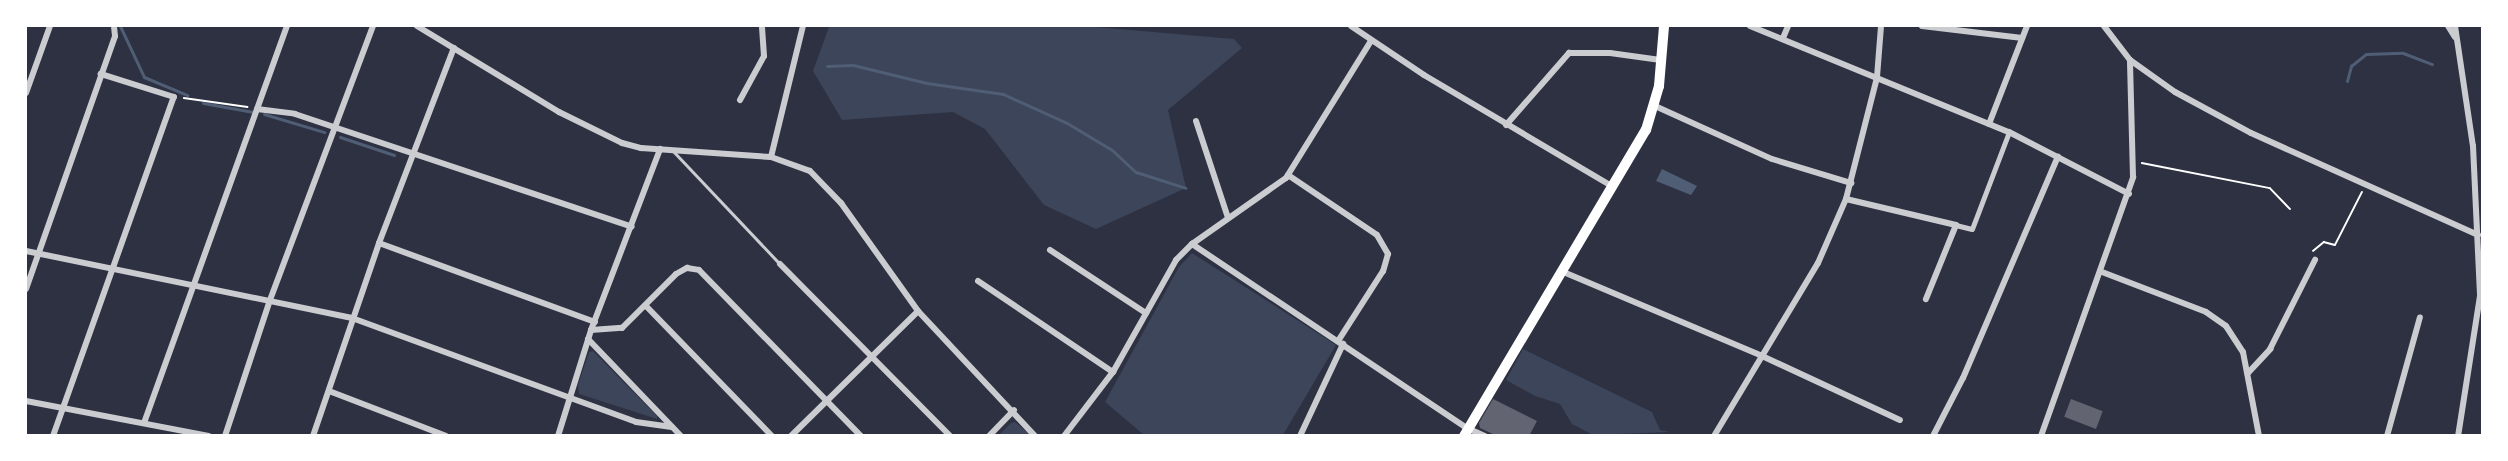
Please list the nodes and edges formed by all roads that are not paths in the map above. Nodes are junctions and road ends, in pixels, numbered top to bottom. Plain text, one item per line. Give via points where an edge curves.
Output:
1 (50, 26) edge
2 (114, 26) edge
3 (287, 26) edge
4 (373, 26) edge
5 (417, 26) edge
6 (762, 26) edge
7 (803, 26) edge
8 (1351, 26) edge
9 (1664, 26) edge
10 (1750, 26) edge
11 (1788, 26) edge
12 (1881, 26) edge
13 (1922, 26) edge
14 (2027, 26) edge
15 (2104, 26) edge
16 (2448, 26) edge
17 (2455, 26) edge
18 (2022, 38) junction
19 (2455, 38) junction
20 (1783, 39) junction
21 (1371, 40) junction
22 (454, 48) junction
23 (1662, 60) junction
24 (2130, 60) junction
25 (101, 74) junction
26 (1877, 77) junction
27 (26, 93) edge
28 (740, 100) dead end
29 (1655, 106) junction
30 (257, 109) junction
31 (1196, 122) dead end
32 (1989, 124) junction
33 (1506, 125) junction
34 (335, 127) junction
35 (2009, 132) junction
36 (660, 149) junction
37 (671, 149) junction
38 (413, 152) junction
39 (2058, 156) junction
40 (771, 157) junction
41 (1288, 175) junction
42 (1851, 183) junction
43 (1612, 186) junction
44 (2129, 194) junction
45 (1846, 199) junction
46 (1228, 218) junction
47 (1956, 225) junction
48 (632, 227) junction
49 (2478, 235) junction
50 (378, 243) junction
51 (1192, 244) junction
52 (1050, 250) dead end
53 (26, 251) edge
54 (39, 254) junction
55 (2315, 260) dead end
56 (780, 264) joint
57 (115, 270) junction
58 (1560, 271) junction
59 (2102, 272) junction
60 (978, 281) dead end
61 (192, 285) junction
62 (26, 289) edge
63 (1926, 299) dead end
64 (270, 300) junction
65 (646, 306) junction
66 (918, 311) junction
67 (1146, 313) junction
68 (2420, 317) dead end
69 (352, 318) junction
70 (594, 322) junction
71 (591, 330) junction
72 (588, 339) junction
73 (1340, 343) junction
74 (873, 356) junction
75 (1762, 356) junction
76 (1113, 372) junction
77 (2248, 373) junction
78 (329, 391) junction
79 (570, 397) junction
80 (26, 401) edge
81 (826, 401) junction
82 (63, 408) junction
83 (1014, 410) junction
84 (1900, 420) dead end
85 (144, 423) junction
86 (672, 427) junction
87 (1465, 432) edge
88 (53, 435) edge
89 (209, 435) edge
90 (225, 435) edge
91 (313, 435) edge
92 (446, 435) edge
93 (558, 435) edge
94 (681, 435) edge
95 (770, 435) edge
96 (791, 435) edge
97 (861, 435) edge
98 (950, 435) edge
99 (989, 435) edge
100 (1035, 435) edge
101 (1064, 435) edge
102 (1300, 435) edge
103 (1485, 435) edge
104 (1714, 435) edge
105 (1933, 435) edge
106 (2041, 435) edge
107 (2050, 435) edge
108 (2259, 435) edge
109 (2387, 435) edge
110 (2458, 435) edge

1 - 27 street
2 - 25 street via 115,36
3 - 30 street
4 - 34 street
5 - 22 street
6 - 28 street via 764,56
7 - 40 street
8 - 21 street
9 - 23 main road
10 - 20 street
11 - 20 street
12 - 26 street
13 - 18 street
14 - 18 street
15 - 24 street
16 - 19 street
17 - 19 street
18 - 32 street
19 - 49 street via 2473,146
20 - 26 street
21 - 33 street
21 - 41 street
22 - 36 street via 606,137
22 - 38 street
23 - 29 main road
23 - 33 street via 1610,53 1569,53
24 - 44 street
24 - 49 street via 2175,92 2251,132
25 - 54 street
25 - 57 street via 174,97
26 - 32 street
26 - 42 street
29 - 42 street via 1772,159
29 - 43 main road via 1638,145
30 - 34 street via 295,114
30 - 61 street
31 - 46 street
32 - 35 street
33 - 43 street
34 - 38 street
34 - 64 street
35 - 39 street
35 - 47 street via 1972,229
36 - 37 street
36 - 48 street
37 - 40 street
37 - 56 lane
38 - 48 street
38 - 50 street
39 - 44 street
39 - 105 street via 1963,378
40 - 66 street via 800,165 830,190
41 - 46 street
41 - 73 street via 1377,235 1388,254 1383,271
42 - 45 street
43 - 58 main road
44 - 59 street
45 - 47 street
45 - 75 street via 1818,263
46 - 51 street
47 - 63 street
48 - 70 street
49 - 110 street via 2480,283
50 - 69 street
50 - 70 street
51 - 67 street via 1165,277
51 - 73 street
52 - 67 street
53 - 54 street
54 - 57 street
54 - 62 street
55 - 77 street via 2270,349
56 - 74 street
57 - 61 street
57 - 82 street
58 - 75 street
58 - 87 main road
59 - 77 street via 2217,318 2240,346
59 - 106 street
60 - 76 street
61 - 64 street
61 - 85 street
64 - 69 street
64 - 90 street
65 - 71 street via 622,328
65 - 81 street via 676,274 695,268 704,272
65 - 95 street
66 - 74 street
66 - 83 street
67 - 76 street
68 - 109 street
69 - 78 street
69 - 79 street
70 - 71 street
71 - 72 street
72 - 79 street
72 - 86 street
73 - 87 street
73 - 102 street
74 - 81 street
74 - 98 street
75 - 84 street
75 - 104 street
76 - 101 street
77 - 108 street
78 - 91 street
78 - 92 street
79 - 86 street via 650,426
79 - 93 street
80 - 82 street
81 - 96 street
81 - 97 street
82 - 85 street
82 - 88 street
83 - 99 street
83 - 100 street
85 - 89 street
86 - 94 street
87 - 103 street
106 - 107 street

